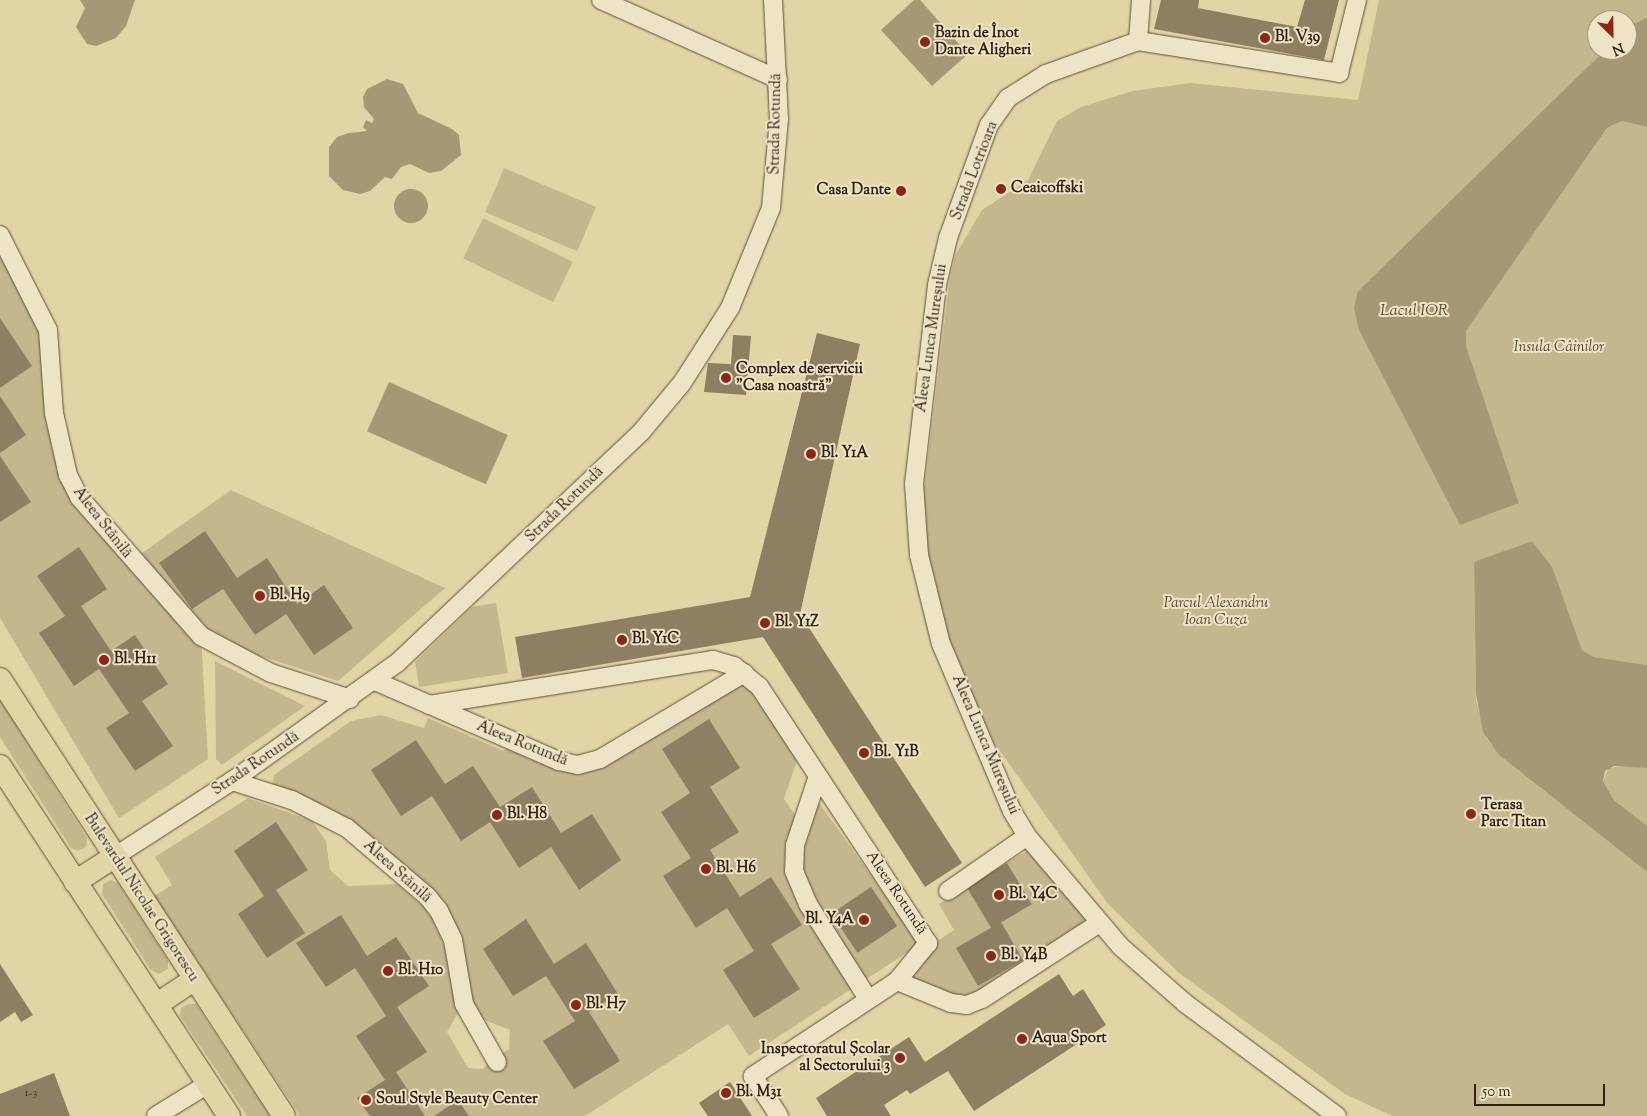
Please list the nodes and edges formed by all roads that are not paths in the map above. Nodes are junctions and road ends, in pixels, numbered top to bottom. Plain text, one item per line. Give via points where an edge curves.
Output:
1 (601, 0) edge
2 (773, 0) edge
3 (1141, 0) edge
4 (1357, 0) edge
5 (1138, 41) junction
6 (778, 79) junction
7 (0, 235) edge
8 (948, 238) joint
9 (744, 672) junction
10 (0, 679) edge
11 (375, 681) junction
12 (350, 699) junction
13 (429, 705) junction
14 (0, 766) edge
15 (818, 776) junction
16 (232, 781) junction
17 (1027, 836) junction
18 (114, 857) junction
19 (76, 882) junction
20 (948, 891) dead end
21 (1098, 924) junction
22 (195, 979) junction
23 (897, 981) junction
24 (868, 1000) junction
25 (156, 1005) junction
26 (497, 1062) dead end
27 (208, 1084) junction
28 (156, 1116) edge
29 (229, 1116) edge
30 (284, 1116) edge
31 (779, 1116) edge
32 (1337, 1116) edge

1 - 6 street
2 - 6 street, Strada Rotundă
3 - 5 street
4 - 5 street, Strada Lotrioara via 1342,67 1332,74
5 - 8 street, Strada Lotrioara via 1046,74 1008,98 989,125
6 - 11 street, Strada Rotundă via 778,142 771,208 744,278 706,348 642,430 473,594
7 - 12 street, Aleea Stănilă via 48,330 54,413 72,487 201,636 271,673
8 - 17 street, Aleea Lunca Mureșului via 937,285 914,484 919,555 941,644 1012,811
9 - 13 street, Aleea Rotundă via 724,661 702,661
9 - 13 street, Aleea Rotundă via 600,759 583,764 559,762
9 - 15 street, Aleea Rotundă via 763,692
10 - 18 main road, Bulevardul Nicolae Grigorescu
11 - 12 street, Strada Rotundă
11 - 13 street, Aleea Rotundă
12 - 16 street, Strada Rotundă
14 - 19 main road
15 - 23 street, Aleea Rotundă via 928,943
15 - 24 street via 796,845 794,871 808,904
16 - 18 street, Strada Rotundă
16 - 26 street, Aleea Stănilă via 292,800 347,828 426,896 439,911 453,940 464,1004
17 - 20 street
17 - 21 street, Aleea Lunca Mureșului
18 - 19 main road
18 - 22 main road, Bulevardul Nicolae Grigorescu
19 - 25 main road
21 - 23 street via 982,999 967,1005 951,1003
21 - 32 street, Aleea Lunca Mureșului via 1185,1003
22 - 25 main road
22 - 30 main road, Bulevardul Nicolae Grigorescu
23 - 24 street, Aleea Rotundă
24 - 31 street, Aleea Rotundă via 753,1076
25 - 27 main road
27 - 28 street
27 - 29 main road

